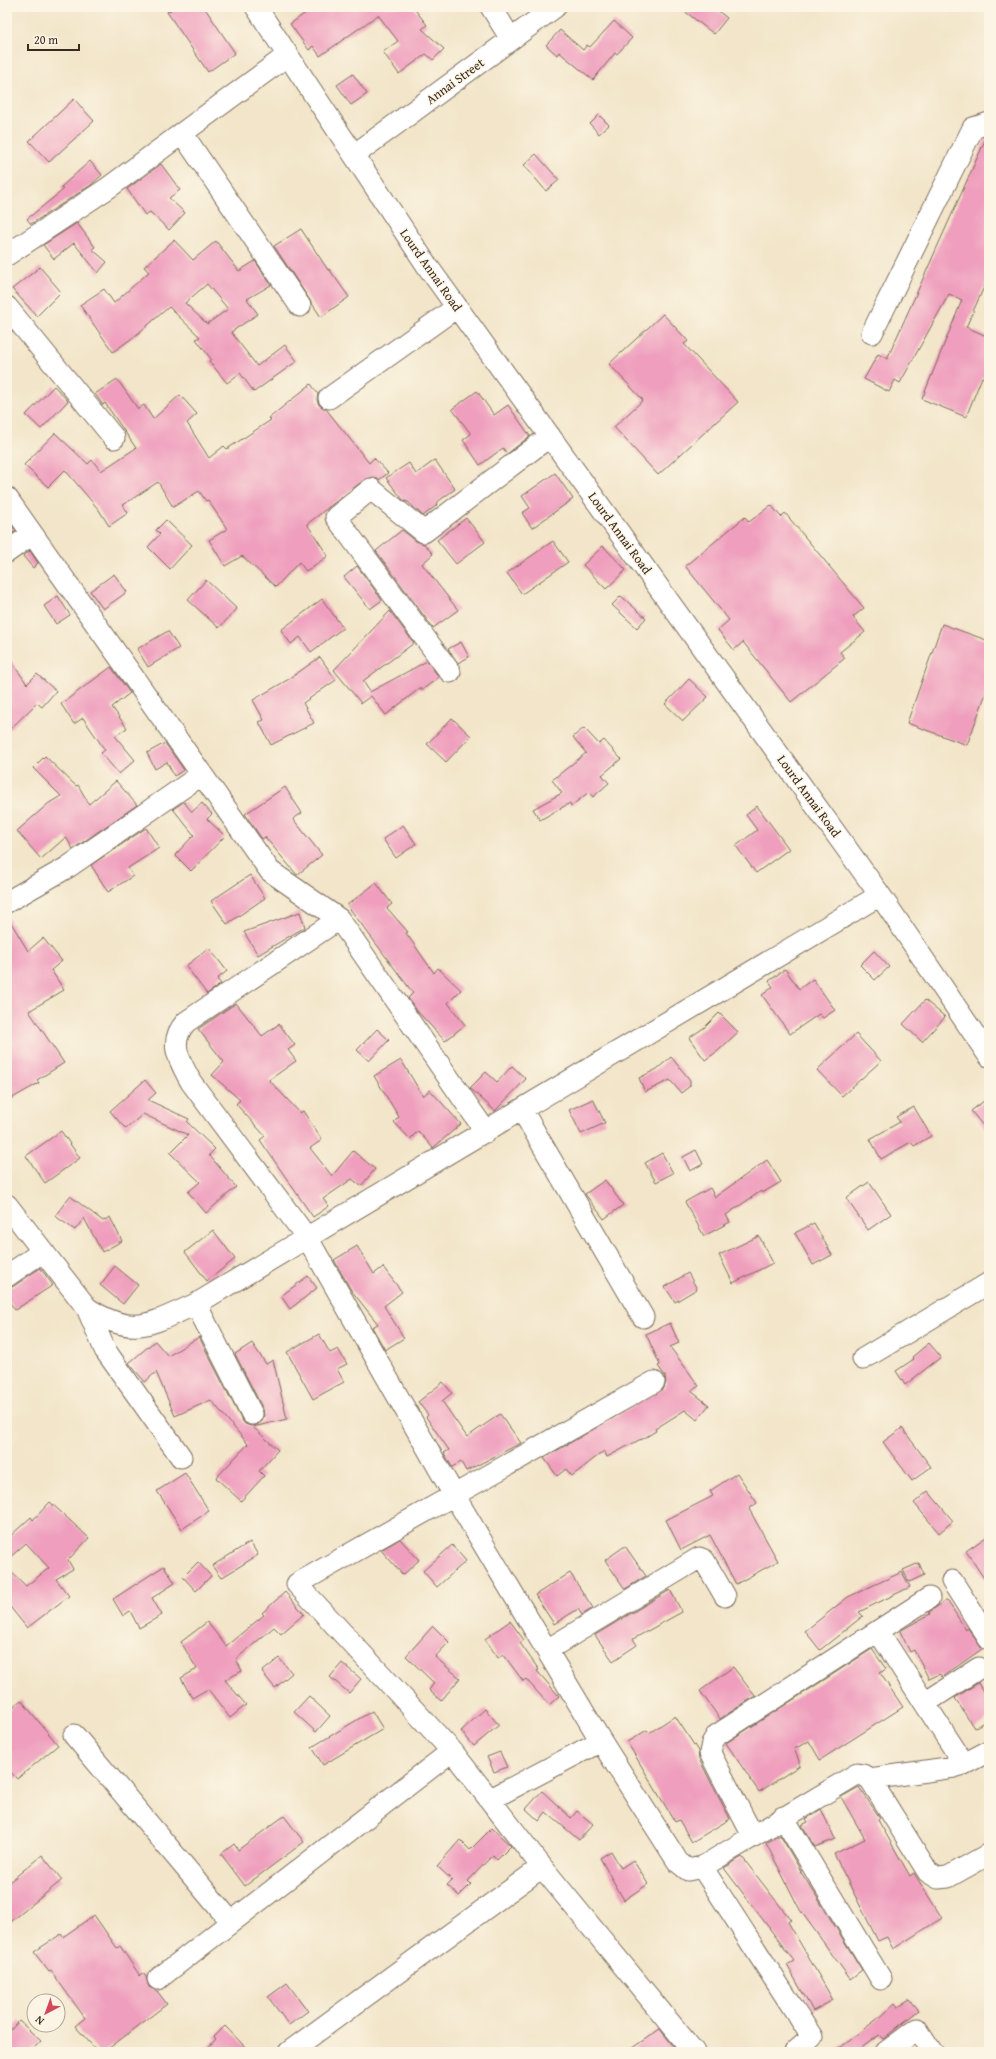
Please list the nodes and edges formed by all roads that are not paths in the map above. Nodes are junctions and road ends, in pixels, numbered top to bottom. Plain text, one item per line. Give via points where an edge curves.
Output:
1 (256, 7) edge
2 (491, 7) edge
3 (556, 7) edge
4 (512, 39) junction
5 (288, 55) junction
6 (989, 123) edge
7 (182, 133) junction
8 (354, 155) junction
9 (7, 255) edge
10 (300, 306) dead end
11 (7, 307) edge
12 (457, 307) junction
13 (872, 333) dead end
14 (330, 398) dead end
15 (550, 436) junction
16 (114, 438) dead end
17 (7, 498) edge
18 (31, 535) junction
19 (7, 552) edge
20 (450, 672) dead end
21 (201, 775) junction
22 (880, 895) junction
23 (7, 902) edge
24 (339, 920) junction
25 (989, 1056) edge
26 (522, 1110) junction
27 (486, 1132) junction
28 (7, 1204) edge
29 (308, 1239) junction
30 (42, 1252) junction
31 (7, 1276) edge
32 (989, 1282) edge
33 (196, 1304) junction
34 (87, 1308) junction
35 (643, 1317) dead end
36 (863, 1359) dead end
37 (654, 1382) dead end
38 (252, 1414) dead end
39 (181, 1457) dead end
40 (454, 1495) junction
41 (952, 1581) dead end
42 (725, 1596) dead end
43 (929, 1598) dead end
44 (878, 1630) junction
45 (989, 1639) edge
46 (547, 1650) junction
47 (979, 1668) dead end
48 (924, 1703) junction
49 (74, 1735) dead end
50 (601, 1740) junction
51 (452, 1751) junction
52 (989, 1751) edge
53 (964, 1764) junction
54 (870, 1779) junction
55 (491, 1799) junction
56 (783, 1817) junction
57 (753, 1836) junction
58 (989, 1854) edge
59 (542, 1867) junction
60 (702, 1867) junction
61 (231, 1922) junction
62 (158, 1979) dead end
63 (881, 1979) dead end
64 (289, 2052) edge
65 (694, 2052) edge
66 (795, 2052) edge
67 (886, 2052) edge
68 (932, 2052) edge

1 - 5 street, Lourd Annai Road
2 - 4 street
3 - 4 street, Annai Street
4 - 8 street, Annai Street
5 - 7 street
5 - 8 street, Lourd Annai Road
6 - 13 street via 973,128
7 - 9 street via 108,188
7 - 10 street
8 - 12 street, Lourd Annai Road
11 - 16 street
12 - 14 street
12 - 15 street, Lourd Annai Road
15 - 20 street via 424,532 371,489 336,517
15 - 22 street, Lourd Annai Road
17 - 18 street
18 - 19 street
18 - 21 street
21 - 23 street via 68,867
21 - 24 street via 270,872
22 - 25 street, Lourd Annai Road
22 - 26 street
24 - 27 street
24 - 29 street via 186,1022 176,1038 176,1049 191,1082
26 - 27 street
26 - 35 street
27 - 29 street
28 - 30 street
29 - 33 street
29 - 40 street
30 - 31 street
30 - 34 street
32 - 36 street
33 - 34 street via 147,1326 124,1325 105,1319
33 - 38 street
34 - 39 street via 105,1350
37 - 40 street
40 - 46 street
40 - 51 street via 297,1584
41 - 45 street
42 - 46 street via 704,1560 699,1558
43 - 44 street
44 - 48 street
44 - 57 street via 727,1728 712,1743 710,1753
46 - 50 street
47 - 48 street
48 - 53 street
49 - 61 street
50 - 55 street
50 - 60 street via 678,1862 688,1870
51 - 55 street
51 - 61 street
52 - 53 street
53 - 54 street
54 - 56 street via 863,1774 852,1776
54 - 58 street via 928,1872 938,1878 948,1877
55 - 59 street
56 - 57 street
56 - 63 street
57 - 60 street
59 - 64 street
59 - 65 street
60 - 66 street via 812,2037
61 - 62 street
67 - 68 street via 917,2029

